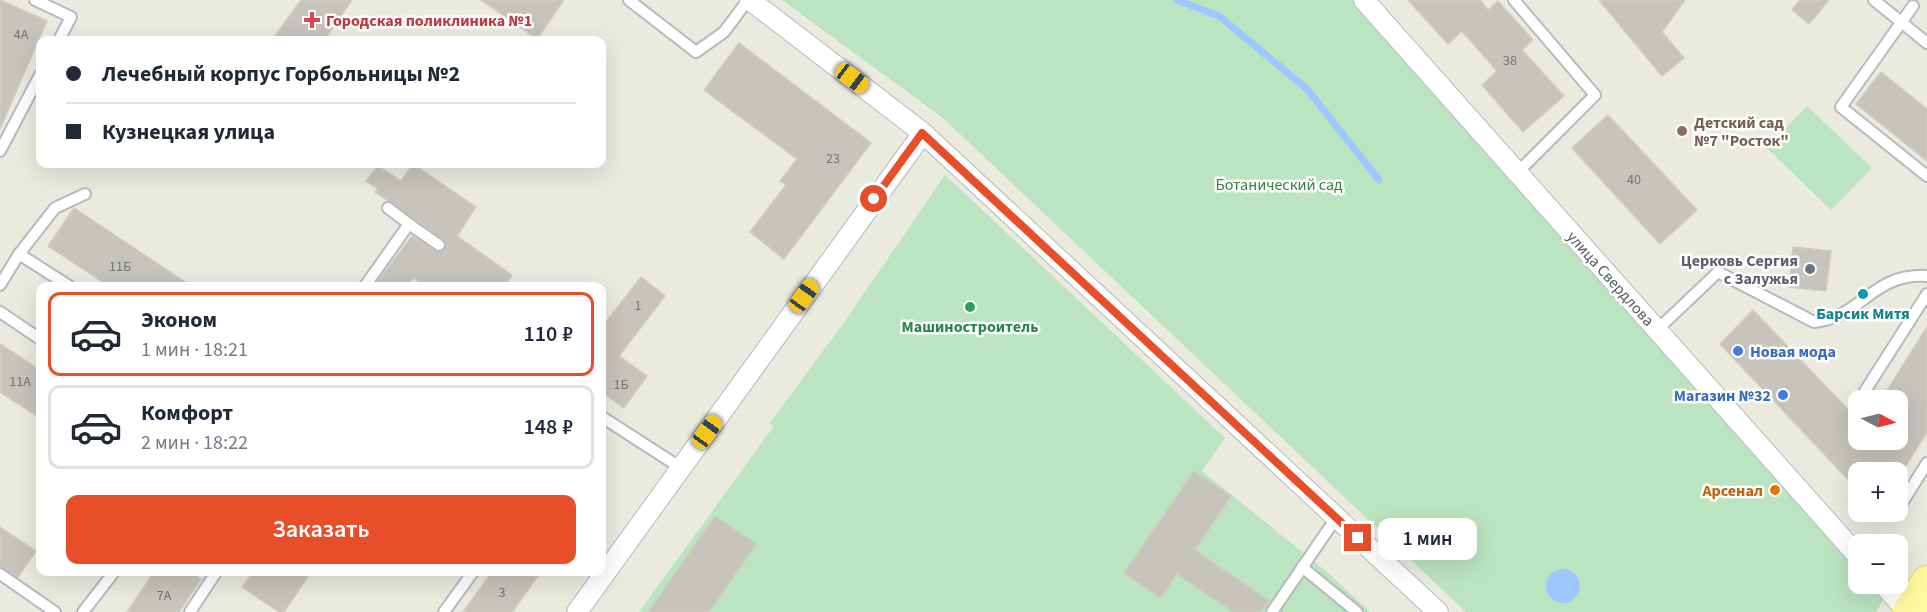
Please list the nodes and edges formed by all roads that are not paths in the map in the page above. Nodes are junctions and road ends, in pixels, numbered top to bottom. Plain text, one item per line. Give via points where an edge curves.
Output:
1 (34, 0) edge
2 (629, 0) edge
3 (749, 0) edge
4 (1364, 0) edge
5 (1514, 0) edge
6 (1874, 0) edge
7 (1912, 6) dead end
8 (1901, 22) junction
9 (61, 36) edge
10 (1927, 43) edge
11 (36, 83) edge
12 (922, 133) junction
13 (0, 151) edge
14 (1518, 172) junction
15 (1927, 176) edge
16 (85, 194) dead end
17 (388, 208) dead end
18 (409, 224) junction
19 (439, 245) dead end
20 (19, 254) junction
21 (1927, 276) edge
22 (63, 282) edge
23 (368, 282) edge
24 (0, 285) edge
25 (1927, 294) edge
26 (0, 312) edge
27 (1657, 330) junction
28 (36, 336) edge
29 (1866, 390) edge
30 (606, 420) edge
31 (1927, 463) edge
32 (681, 468) junction
33 (1908, 493) edge
34 (1336, 518) junction
35 (1848, 545) edge
36 (1302, 567) junction
37 (606, 572) edge
38 (0, 574) edge
39 (111, 576) edge
40 (212, 576) edge
41 (470, 576) edge
42 (603, 576) edge
43 (1927, 582) edge
44 (1892, 594) edge
45 (55, 612) edge
46 (83, 612) edge
47 (190, 612) edge
48 (444, 612) edge
49 (577, 612) edge
50 (1272, 612) edge
51 (1355, 612) edge
52 (1438, 612) edge
53 (1908, 612) edge

1 - 9 lane via 71,17
2 - 3 lane via 696,52 724,32
3 - 12 street
4 - 14 street, улица Свердлова
5 - 14 lane via 1595,95
6 - 8 lane
7 - 8 lane
8 - 10 lane
8 - 15 lane via 1841,107
11 - 13 lane
12 - 32 street
12 - 34 street
14 - 27 street, улица Свердлова
16 - 20 lane via 55,208
17 - 18 lane
18 - 19 lane
18 - 23 lane
20 - 22 lane
20 - 24 lane
21 - 27 lane via 1910,275 1882,284 1841,315 1814,322 1718,272
25 - 29 lane
26 - 28 lane
27 - 35 street, улица Свердлова
30 - 32 lane
31 - 33 lane
32 - 37 street
34 - 36 lane
34 - 52 street
36 - 50 lane
36 - 51 lane
38 - 45 lane
39 - 46 lane
40 - 47 lane
41 - 48 lane
42 - 49 street
43 - 53 main road
44 - 53 street

